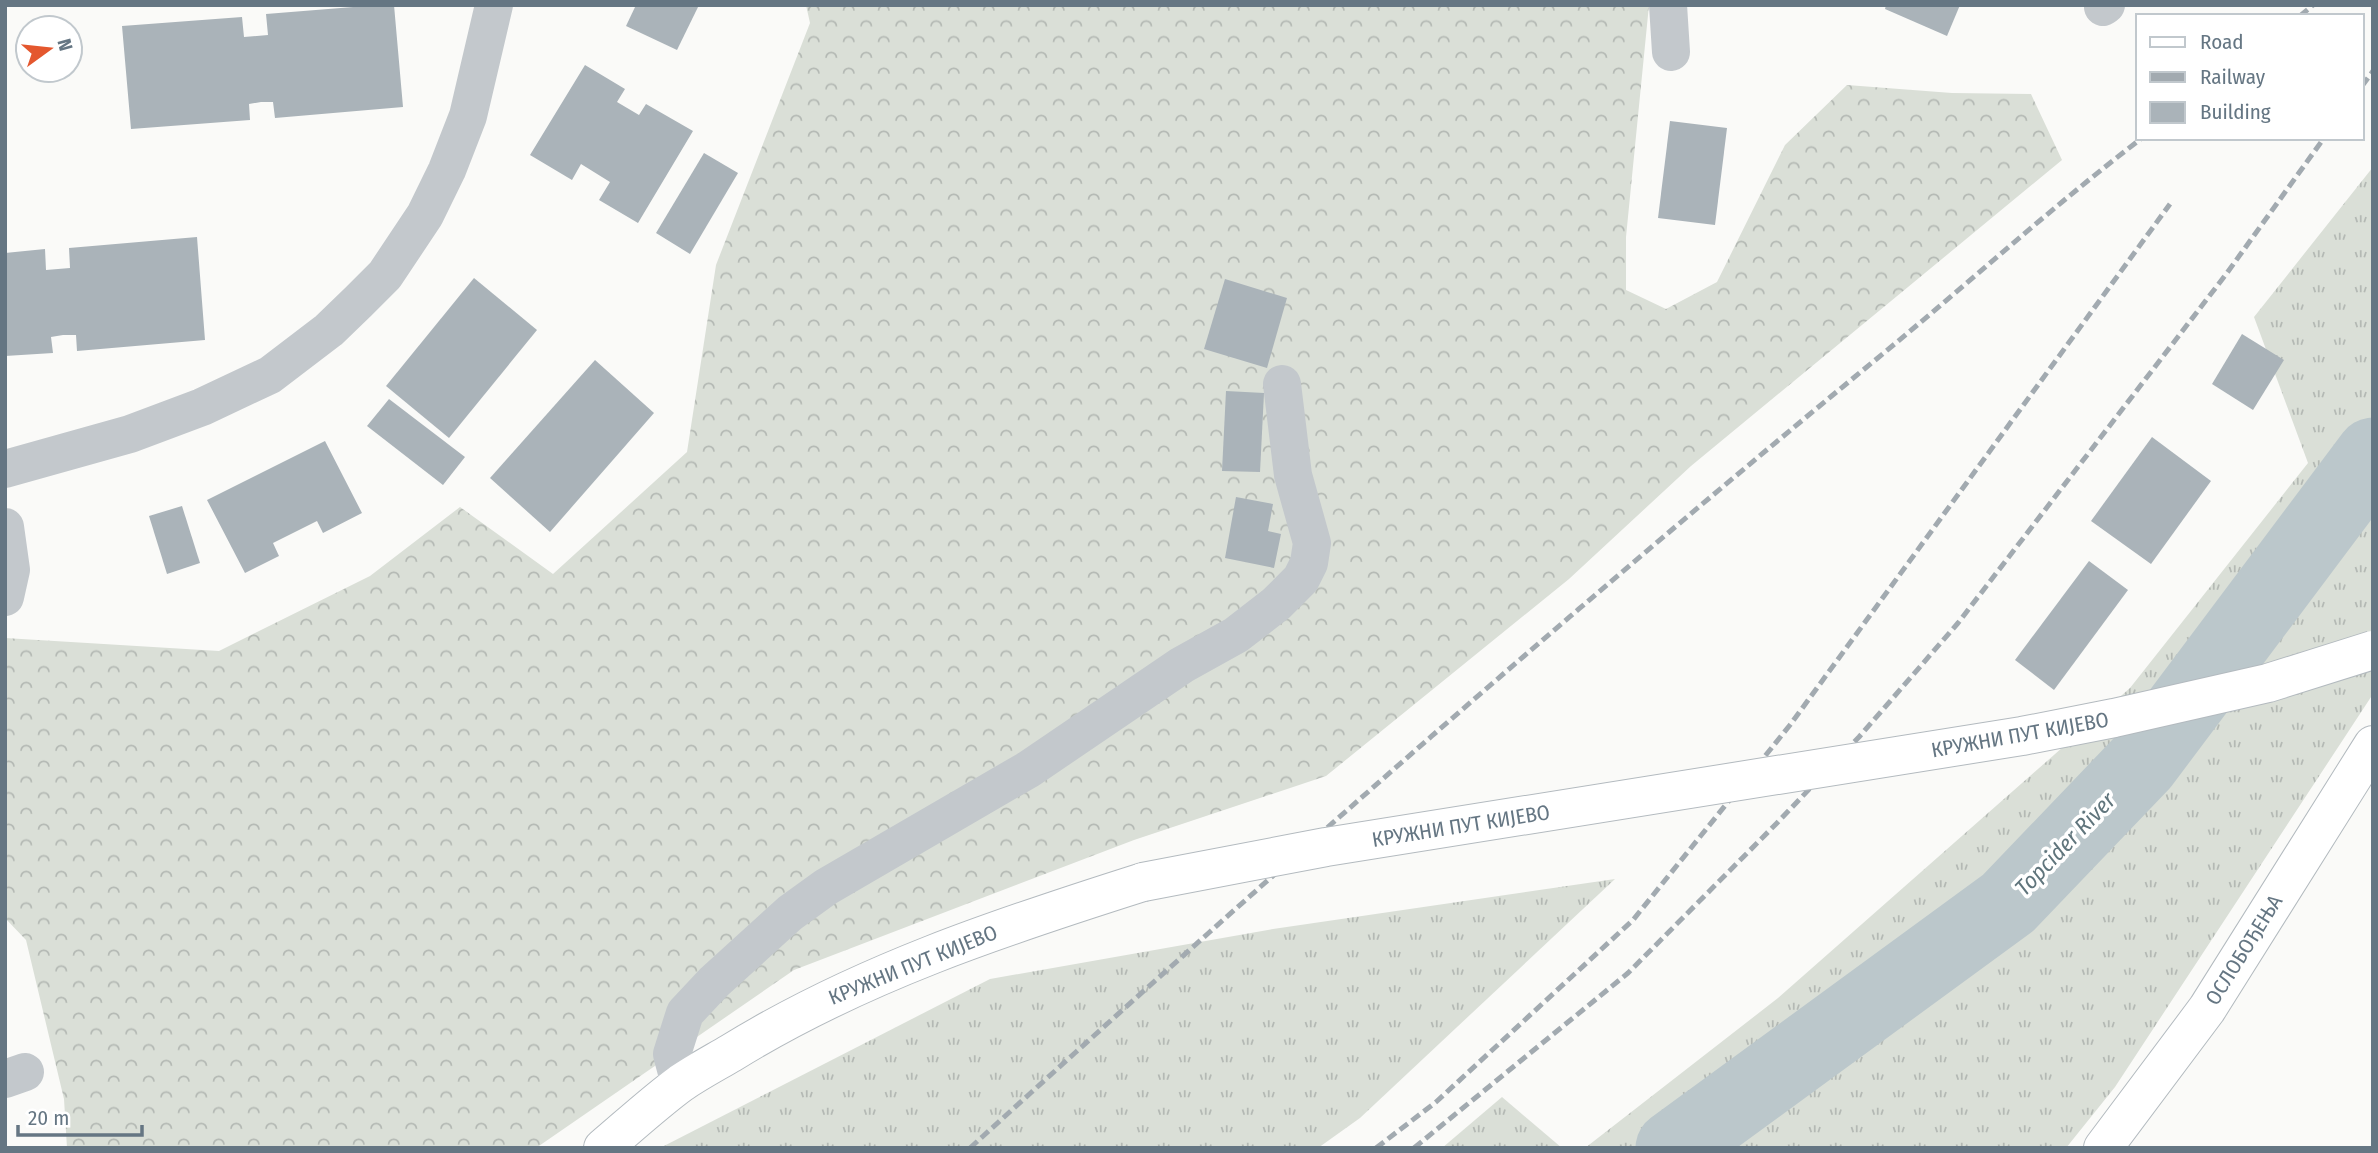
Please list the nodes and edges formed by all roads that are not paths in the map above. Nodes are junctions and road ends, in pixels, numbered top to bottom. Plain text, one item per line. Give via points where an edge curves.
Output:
1 (494, 5) edge
2 (1668, 5) edge
3 (1671, 52) dead end
4 (1282, 384) dead end
5 (5, 469) edge
6 (5, 527) edge
7 (5, 597) edge
8 (2373, 650) edge
9 (2373, 745) edge
10 (681, 1084) junction
11 (603, 1148) edge
12 (2102, 1148) edge

1 - 5 street via 468,116 447,170 425,215 385,275 358,303 271,375 130,434
2 - 3 street
4 - 10 street via 1293,475 1312,543 1309,564 1295,586 1236,635 1172,671 1029,769 826,887 790,913 685,1013 673,1054
6 - 7 street via 11,570
8 - 10 main road, КРУЖНИ ПУТ КИЈЕВО, bridge via 2269,683 2114,719 1326,847 1143,882 895,968 768,1030
9 - 12 main road, ОСЛОБОЂЕЊА via 2207,1009
10 - 11 main road, КРУЖНИ ПУТ КИЈЕВО

